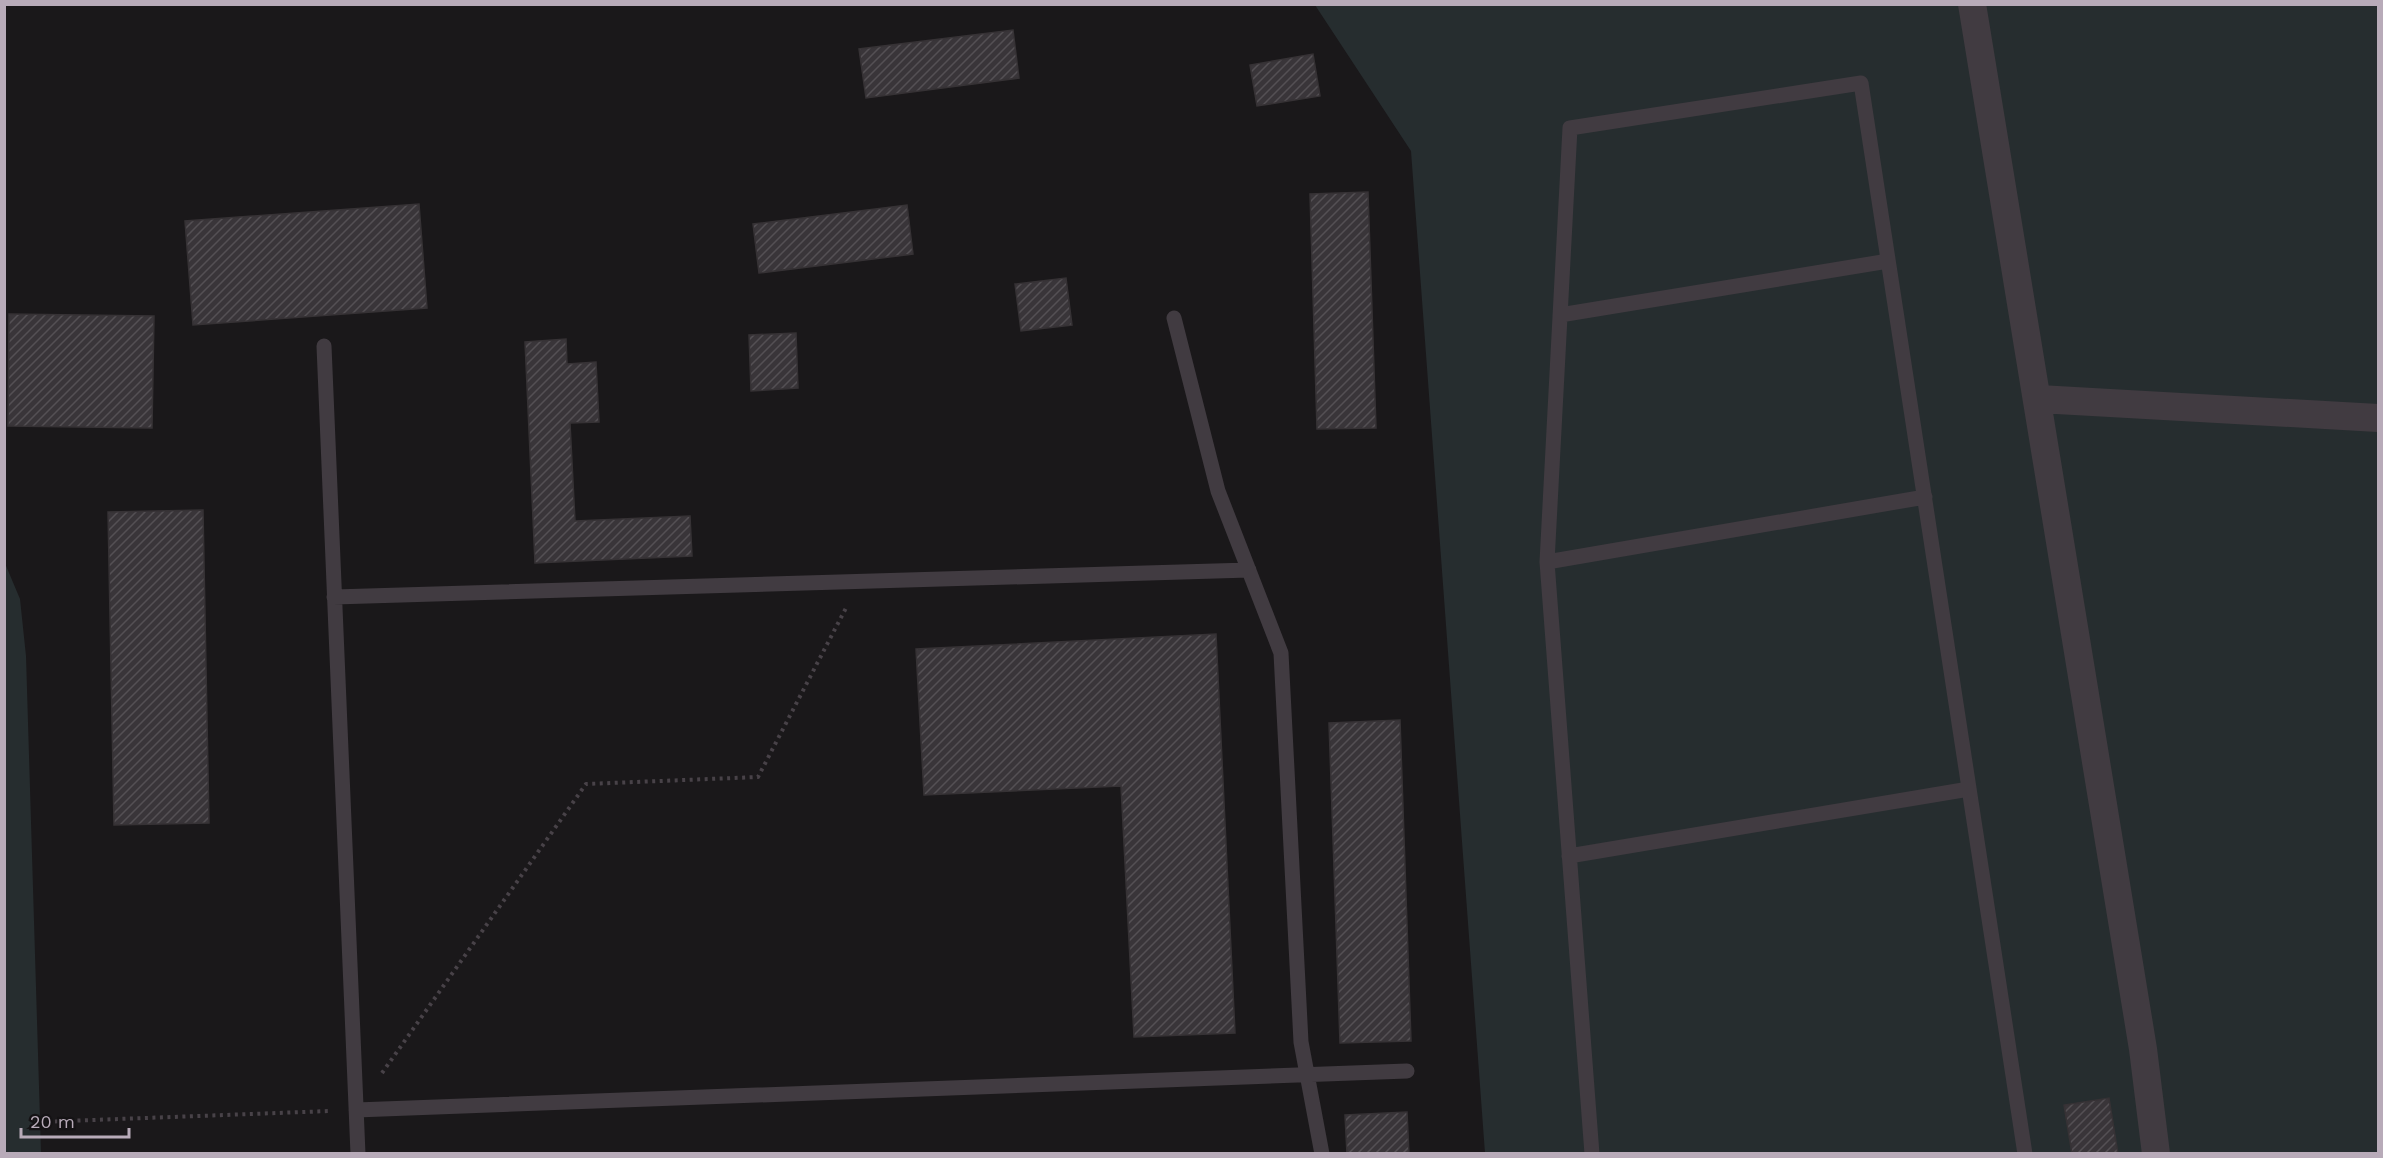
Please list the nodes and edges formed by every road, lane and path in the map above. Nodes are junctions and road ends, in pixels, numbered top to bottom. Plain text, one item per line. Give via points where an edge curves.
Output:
1 (1972, 4) edge
2 (1888, 261) junction
3 (1560, 315) junction
4 (1174, 318) dead end
5 (324, 346) dead end
6 (2038, 399) junction
7 (2379, 418) edge
8 (1925, 497) junction
9 (1547, 562) junction
10 (1249, 570) junction
11 (860, 582) junction
12 (334, 597) junction
13 (1969, 789) junction
14 (1569, 856) junction
15 (1407, 1071) dead end
16 (1307, 1075) junction
17 (356, 1110) junction
18 (40, 1122) dead end
19 (358, 1154) edge
20 (1322, 1154) edge
21 (1592, 1154) edge
22 (2025, 1154) edge
23 (2156, 1154) edge

1 - 6 street
2 - 3 lane
2 - 3 lane via 1861,83 1570,128
2 - 8 lane
3 - 9 lane
4 - 10 lane via 1218,491
5 - 12 lane
6 - 7 street
6 - 23 street via 2141,1038
8 - 9 lane
8 - 13 lane
9 - 14 lane
10 - 11 lane
10 - 16 lane via 1281,653 1301,1042
11 - 12 lane
11 - 17 path via 758,777 586,784
12 - 17 lane
13 - 14 lane
13 - 22 lane
14 - 21 lane
15 - 16 lane
16 - 17 lane
16 - 20 lane
17 - 18 path
17 - 19 lane

